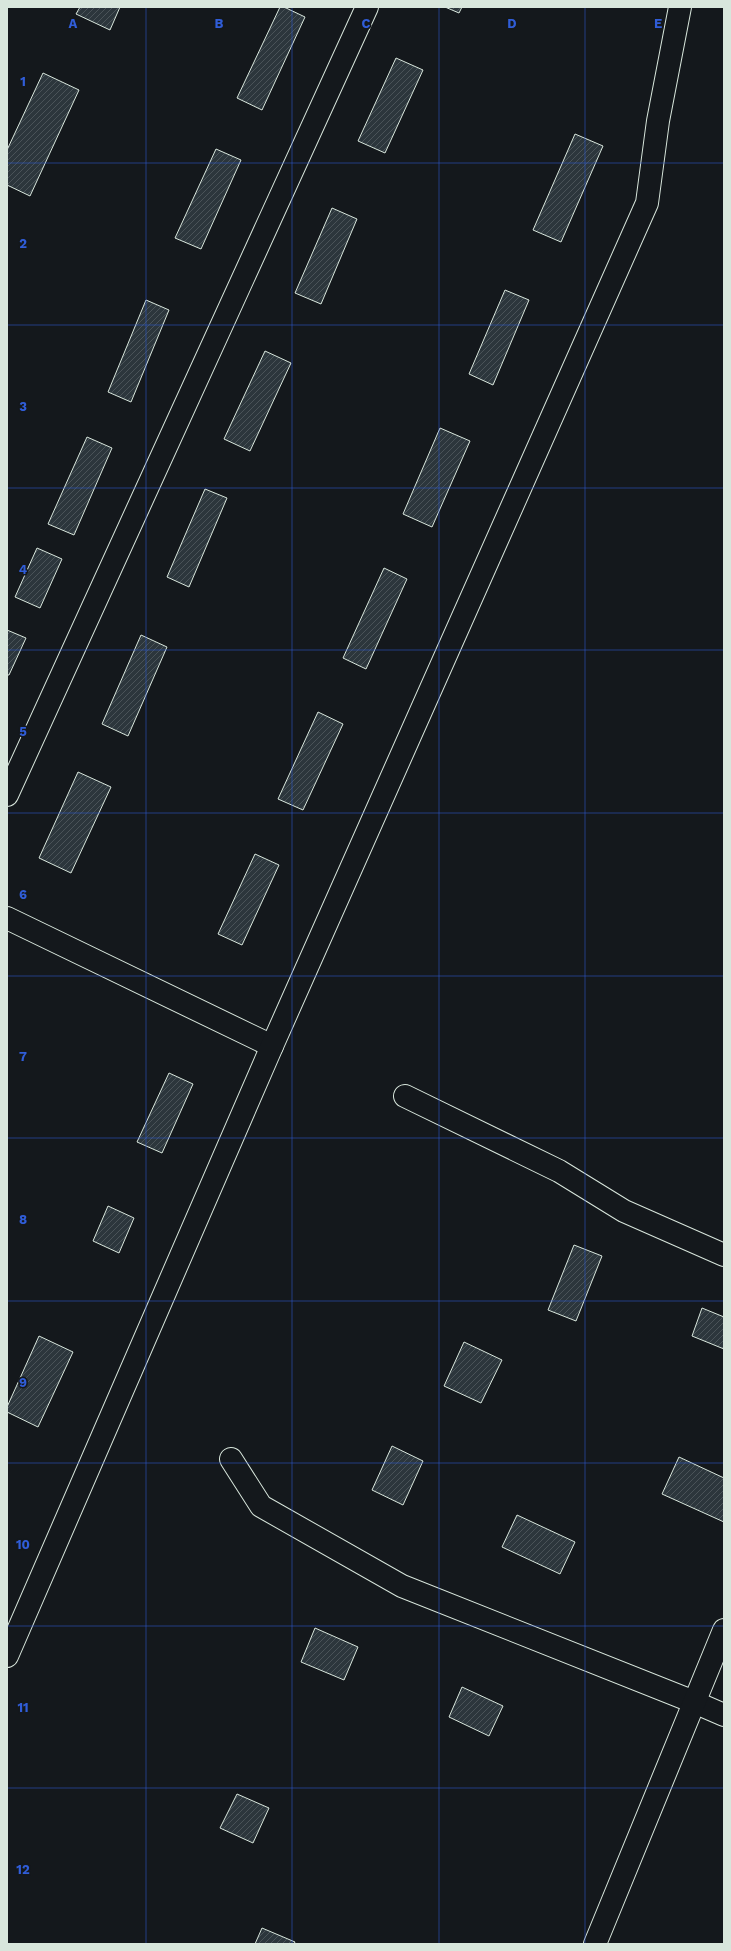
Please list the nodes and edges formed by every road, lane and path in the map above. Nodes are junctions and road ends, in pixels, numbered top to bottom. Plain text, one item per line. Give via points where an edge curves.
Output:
1 (367, 7) edge
2 (680, 7) edge
3 (7, 795) edge
4 (7, 918) edge
5 (272, 1046) junction
6 (405, 1096) dead end
7 (724, 1255) edge
8 (231, 1459) dead end
9 (724, 1630) edge
10 (7, 1656) edge
11 (694, 1702) junction
12 (724, 1716) edge
13 (595, 1944) edge

1 - 3 street
2 - 5 street via 658,121 647,203
4 - 5 street
5 - 10 street
6 - 7 street via 559,1171 624,1211
8 - 11 street via 261,1506 402,1586
9 - 11 street
11 - 12 street
11 - 13 street

